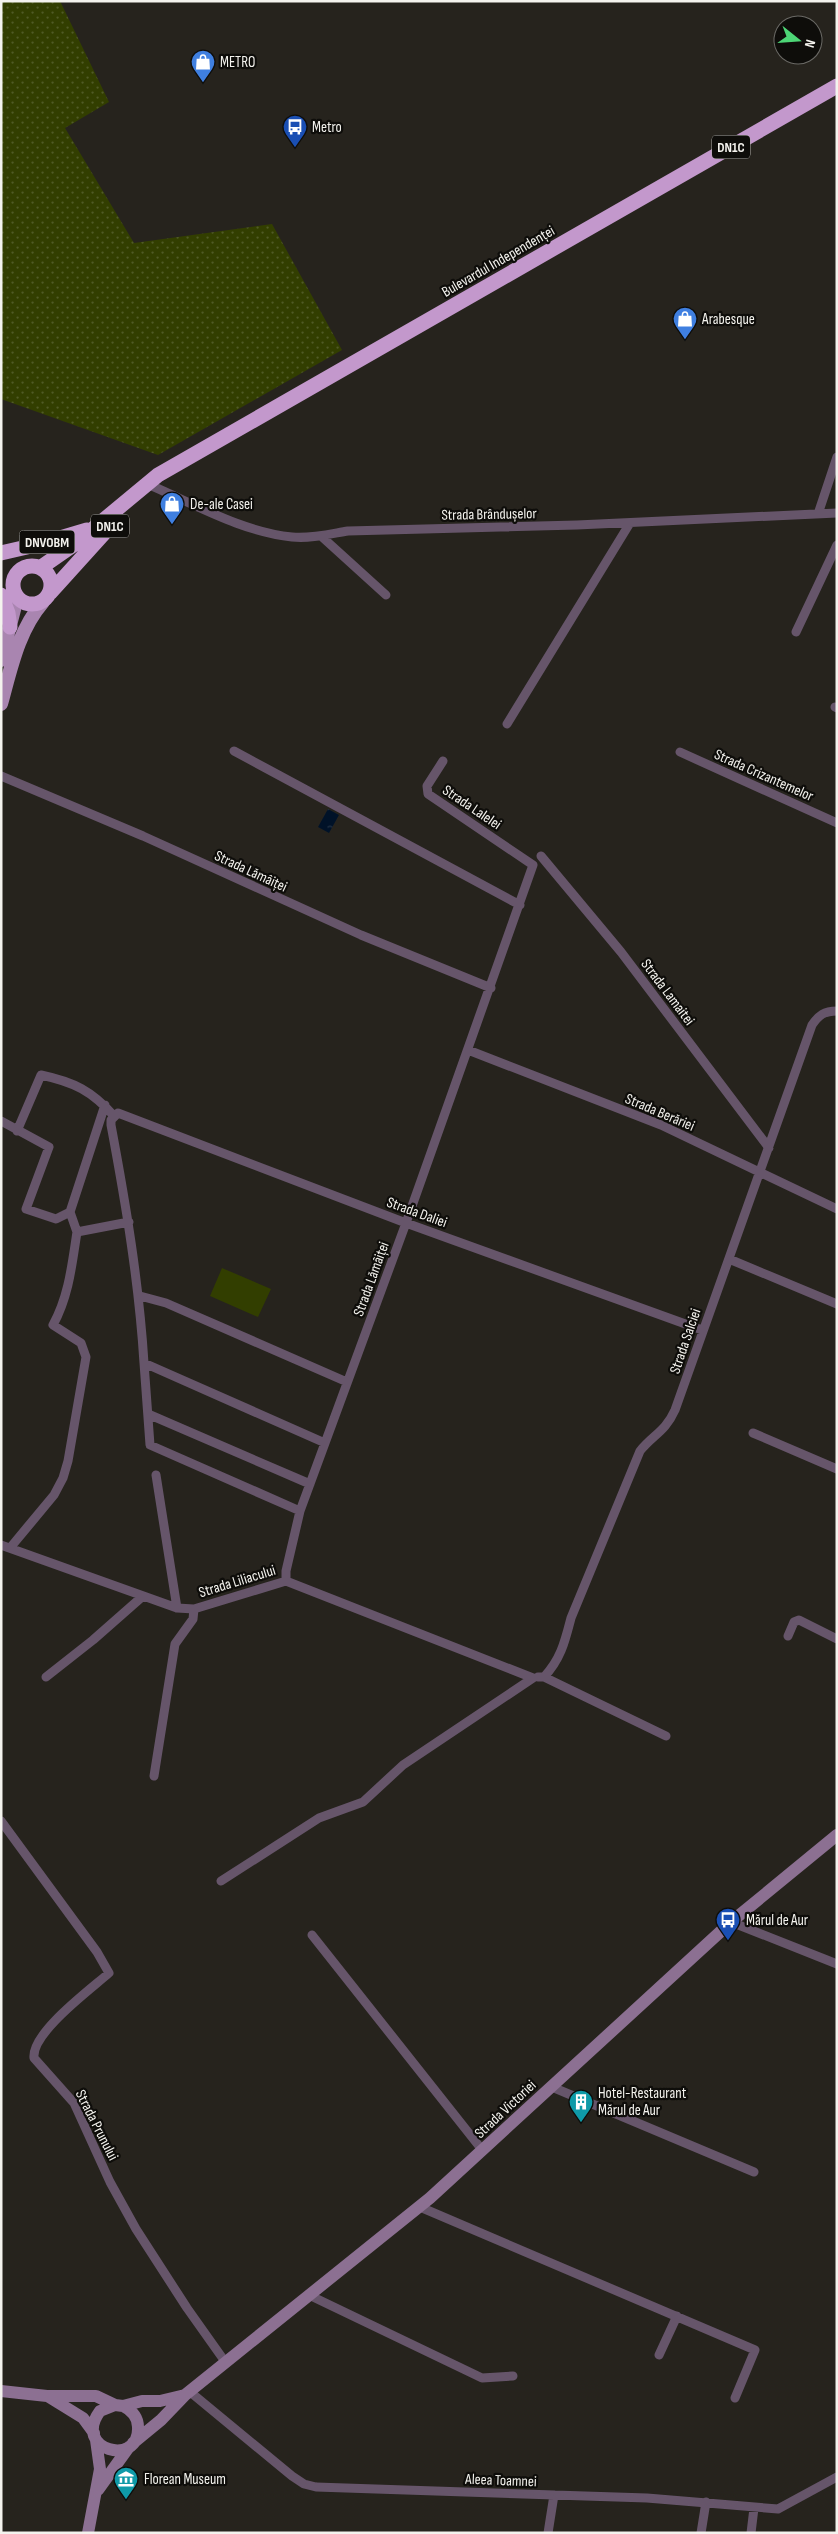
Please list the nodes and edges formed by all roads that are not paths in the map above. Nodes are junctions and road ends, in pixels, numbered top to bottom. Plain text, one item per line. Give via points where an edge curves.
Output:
1 (837, 86) edge
2 (837, 457) edge
3 (176, 465) junction
4 (152, 486) junction
5 (837, 513) edge
6 (818, 514) junction
7 (630, 522) junction
8 (91, 528) junction
9 (321, 536) junction
10 (837, 545) edge
11 (1, 553) edge
12 (1, 559) edge
13 (35, 567) junction
14 (8, 590) edge
15 (386, 595) dead end
16 (46, 597) junction
17 (10, 627) joint
18 (796, 632) dead end
19 (1, 660) edge
20 (1, 704) edge
21 (507, 724) dead end
22 (234, 751) dead end
23 (680, 752) dead end
24 (443, 761) dead end
25 (1, 776) edge
26 (837, 823) edge
27 (542, 856) dead end
28 (533, 865) joint
29 (520, 905) junction
30 (491, 988) junction
31 (837, 1011) edge
32 (468, 1050) junction
33 (104, 1105) junction
34 (118, 1115) junction
35 (1, 1121) edge
36 (17, 1131) junction
37 (769, 1148) junction
38 (760, 1173) junction
39 (837, 1209) edge
40 (70, 1212) junction
41 (129, 1222) junction
42 (406, 1223) junction
43 (77, 1232) junction
44 (730, 1259) junction
45 (140, 1296) junction
46 (837, 1304) edge
47 (702, 1330) junction
48 (144, 1363) junction
49 (347, 1382) junction
50 (148, 1414) junction
51 (753, 1434) dead end
52 (325, 1442) junction
53 (837, 1469) edge
54 (156, 1475) dead end
55 (310, 1484) junction
56 (300, 1511) junction
57 (5, 1547) edge
58 (286, 1581) junction
59 (143, 1596) junction
60 (177, 1608) junction
61 (194, 1609) junction
62 (788, 1636) dead end
63 (837, 1639) edge
64 (46, 1677) dead end
65 (544, 1677) junction
66 (533, 1678) junction
67 (666, 1736) dead end
68 (154, 1776) dead end
69 (1, 1822) edge
70 (837, 1835) edge
71 (221, 1881) dead end
72 (731, 1922) junction
73 (312, 1935) dead end
74 (837, 1964) edge
75 (552, 2087) junction
76 (483, 2151) junction
77 (754, 2172) dead end
78 (420, 2207) junction
79 (311, 2296) junction
80 (677, 2316) junction
81 (659, 2355) dead end
82 (226, 2362) junction
83 (513, 2376) dead end
84 (1, 2391) edge
85 (187, 2393) junction
86 (47, 2396) junction
87 (735, 2398) dead end
88 (119, 2406) junction
89 (95, 2436) junction
90 (131, 2445) junction
91 (837, 2477) edge
92 (98, 2490) junction
93 (554, 2495) junction
94 (706, 2502) junction
95 (754, 2508) junction
96 (88, 2533) edge
97 (548, 2533) edge
98 (701, 2533) edge
99 (751, 2533) edge

1 - 3 highway, Bulevardul Independenței / DN1C
2 - 6 street
3 - 4 highway, Bulevardul Independenței / DN1C
3 - 8 highway, Bulevardul Independenței / DN1C via 158,475
4 - 9 street, Strada Brândușelor via 269,533 293,537
4 - 16 highway, Bulevardul Independenței / DN1C via 102,534
5 - 6 street, Strada Brândușelor
6 - 7 street, Strada Brândușelor
7 - 9 street, Strada Brândușelor via 348,531
7 - 21 street
8 - 11 highway, DNVOBM
8 - 13 highway, Bulevardul Independenței / DN1C via 76,542
9 - 15 street
10 - 18 street
12 - 13 highway, DNVOBM
13 - 14 highway, DN1C via 18,571
13 - 16 highway via 49,576 51,587
14 - 16 highway via 26,604
14 - 17 highway
16 - 20 main road, Bulevardul Independenței / DN1C via 22,633
17 - 19 main road
22 - 29 street
23 - 26 street, Strada Crizantemelor
24 - 28 street, Strada Lalelei via 427,786 428,794
25 - 30 street, Strada Lămâiței via 144,836 361,935
27 - 37 street, Strada Lamaitei via 621,952
28 - 29 street, Strada Lămâiței
29 - 30 street, Strada Lămâiței
30 - 32 street, Strada Lămâiței
31 - 37 street, Strada Salciei via 818,1016 812,1025
32 - 38 street, Strada Berăriei via 660,1125
32 - 42 street, Strada Lămâiței
33 - 34 street
33 - 36 street via 97,1097 62,1079 42,1075
33 - 40 street
34 - 41 street via 111,1125
34 - 42 street, Strada Daliei
35 - 36 street
36 - 40 street via 49,1148 26,1209 56,1219
37 - 38 street, Strada Salciei
38 - 39 street, Strada Berăriei
38 - 44 street, Strada Salciei
40 - 43 street
41 - 43 street
41 - 45 street
42 - 47 street, Strada Daliei
42 - 49 street, Strada Lămâiței
43 - 57 street via 67,1291 53,1325 81,1343 86,1357 68,1461 54,1495
44 - 46 street
44 - 47 street, Strada Salciei
45 - 48 street
45 - 49 street via 166,1303
47 - 65 street, Strada Salciei via 675,1410 660,1434 648,1440 640,1451 571,1618 565,1644
48 - 50 street
48 - 52 street
49 - 52 street, Strada Lămâiței
50 - 55 street
50 - 56 street via 150,1445
51 - 53 street
52 - 55 street, Strada Lămâiței
54 - 60 street
55 - 56 street, Strada Lămâiței
56 - 58 street, Strada Lămâiței
57 - 59 street, Strada Liliacului
58 - 61 street, Strada Liliacului
58 - 66 street, Strada Liliacului
59 - 60 street, Strada Liliacului
59 - 64 street
60 - 61 street, Strada Liliacului
61 - 68 street via 193,1620 175,1644
62 - 63 street via 794,1622 799,1620
65 - 66 street, Strada Liliacului
65 - 67 street
66 - 71 street, Strada Liliacului via 403,1765 363,1802 319,1818
69 - 82 street, Strada Prunului via 109,1973 58,2017 35,2048 34,2058 74,2103 110,2182 136,2229
70 - 72 street, Strada Victoriei
72 - 74 street
72 - 75 street, Strada Victoriei
73 - 76 street
75 - 76 street, Strada Victoriei
75 - 77 street
76 - 78 street, Strada Victoriei
78 - 79 street, Strada Victoriei
78 - 80 street
79 - 82 street, Strada Victoriei
79 - 83 street via 482,2378
80 - 81 street
80 - 87 street via 755,2350
82 - 85 street, Strada Victoriei
84 - 86 street
85 - 88 street via 160,2401
85 - 90 street
85 - 93 street, Aleea Toamnei via 292,2476 310,2485 362,2490
86 - 88 street via 96,2396
86 - 89 street via 84,2418
88 - 89 street via 107,2407 96,2418
88 - 90 street via 129,2410 138,2422 137,2436
89 - 90 street via 108,2449 115,2451
89 - 92 street via 100,2469
90 - 92 street
91 - 95 street, Aleea Toamnei via 778,2509
92 - 96 street
93 - 94 street, Aleea Toamnei
93 - 97 street
94 - 95 street, Aleea Toamnei
94 - 98 street
95 - 99 street

